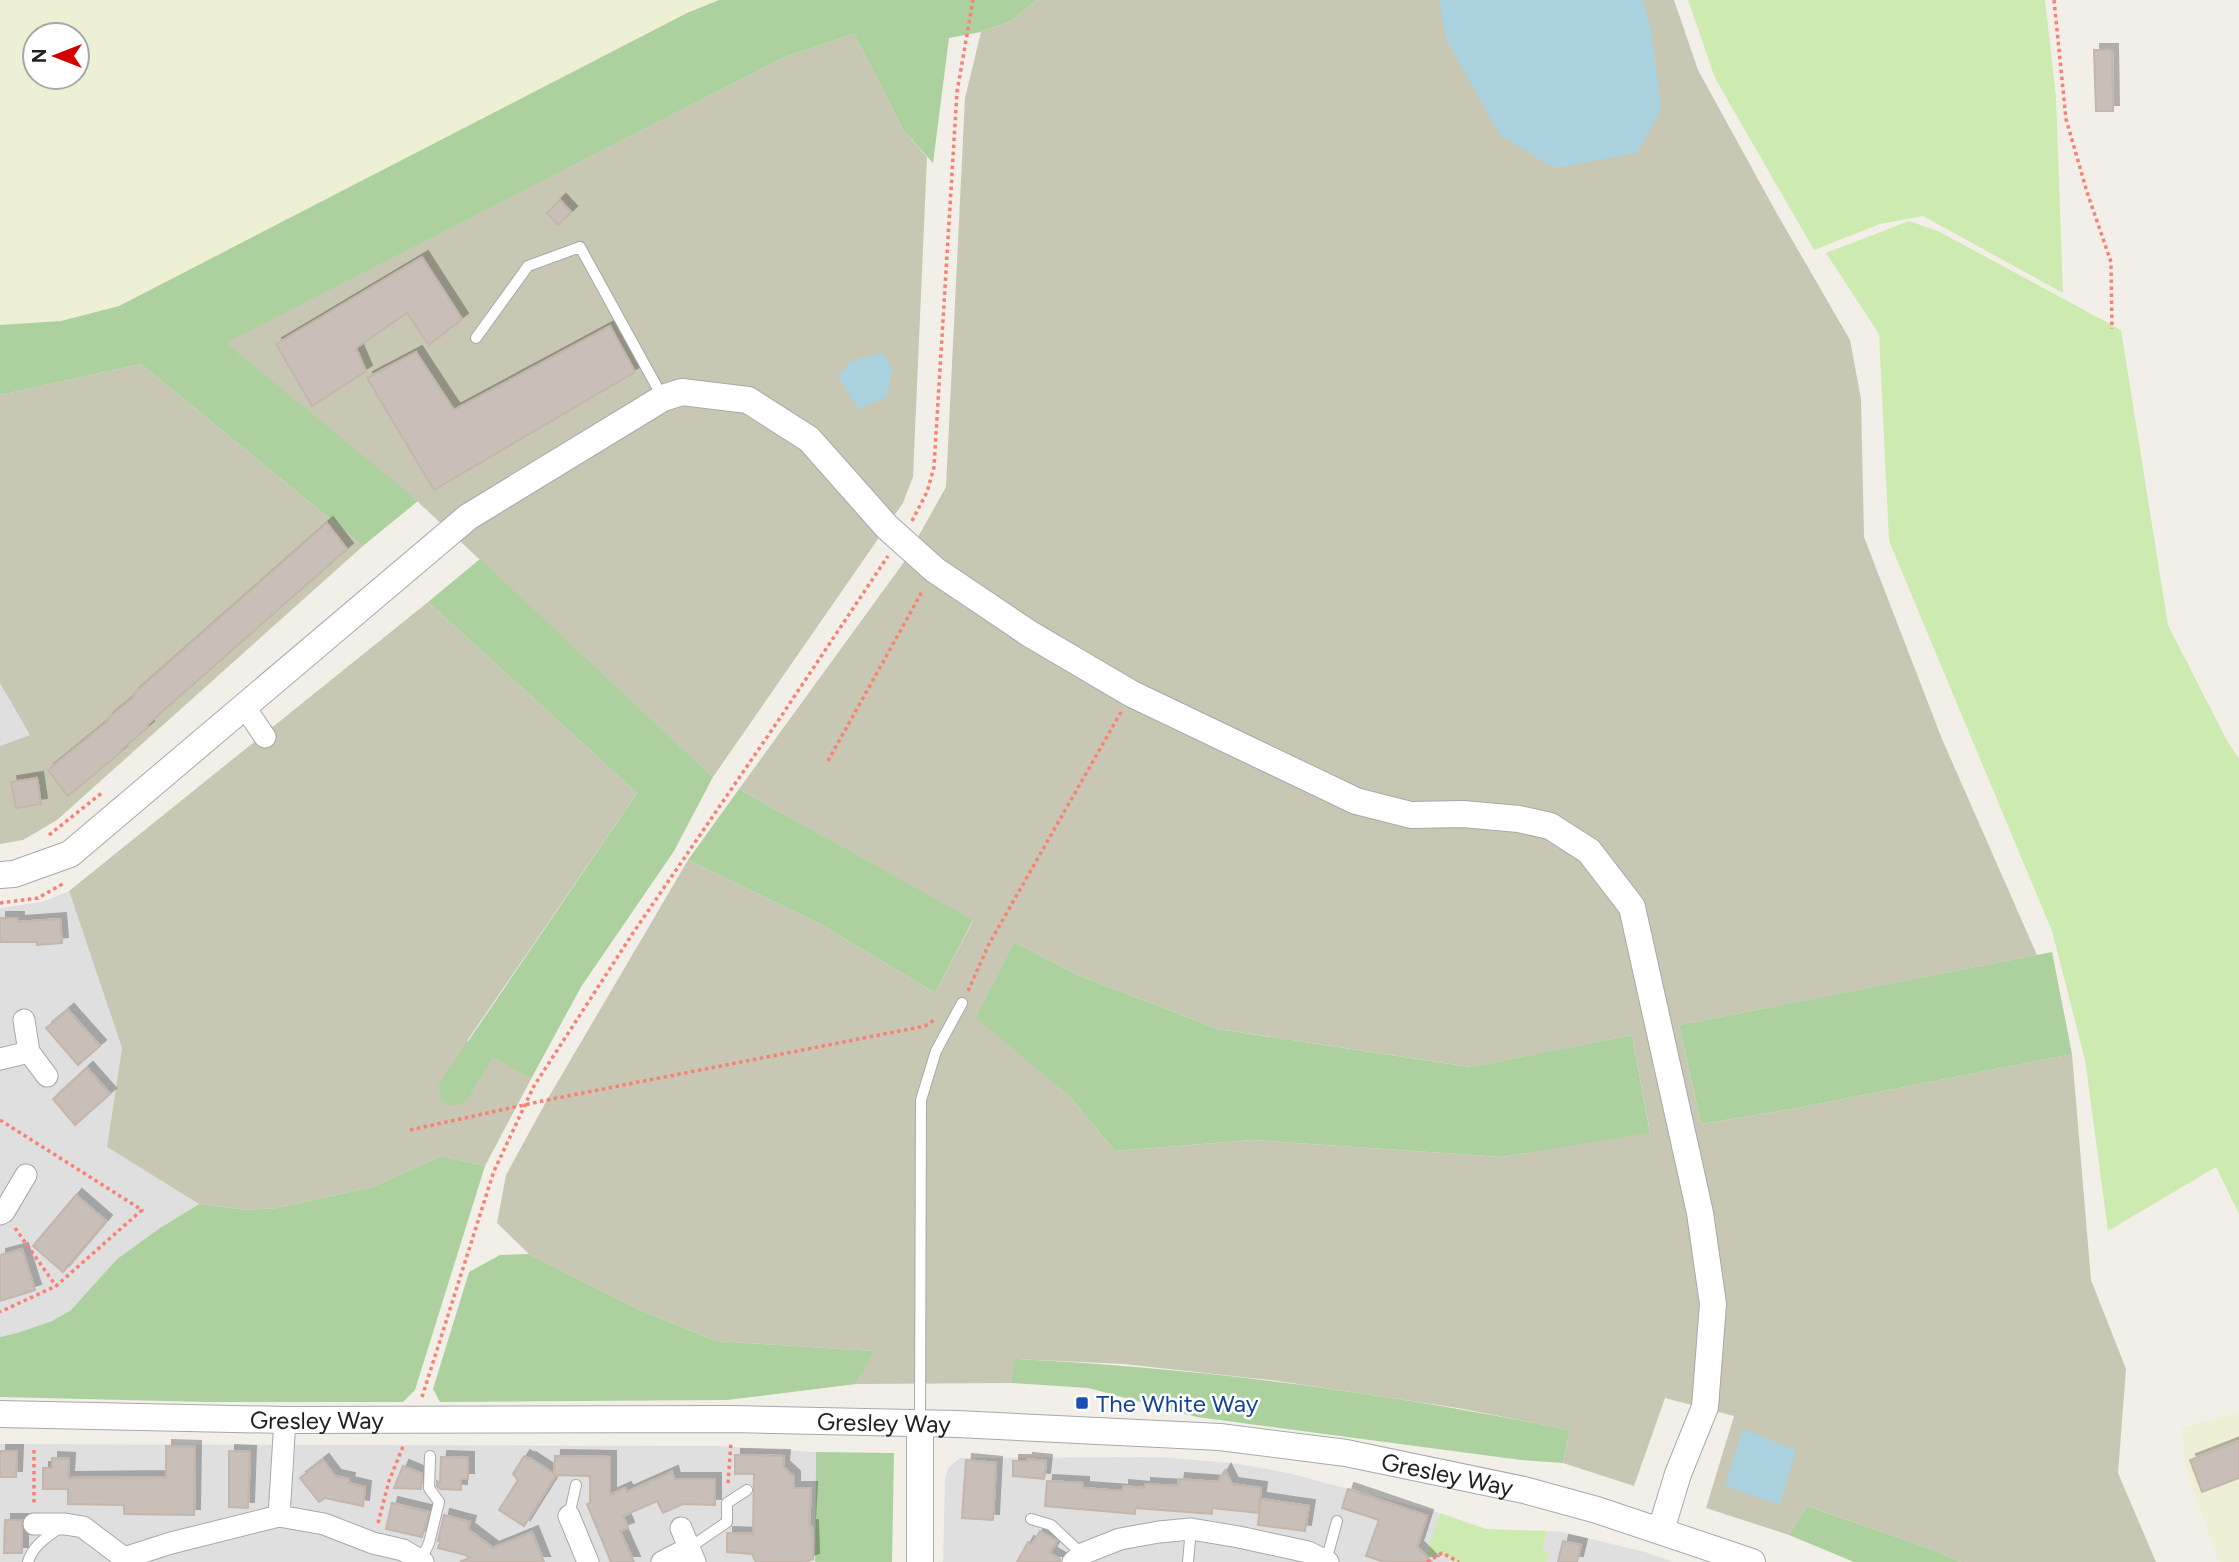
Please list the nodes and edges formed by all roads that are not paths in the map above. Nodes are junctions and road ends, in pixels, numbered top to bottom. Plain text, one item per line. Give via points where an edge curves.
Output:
1 (476, 338) dead end
2 (663, 398) junction
3 (244, 706) junction
4 (265, 737) dead end
5 (0, 875) edge
6 (962, 1003) road end
7 (24, 1020) dead end
8 (29, 1052) junction
9 (0, 1059) edge
10 (47, 1076) dead end
11 (26, 1175) dead end
12 (2, 1213) edge
13 (0, 1414) edge
14 (285, 1420) junction
15 (920, 1423) junction
16 (430, 1456) dead end
17 (576, 1485) dead end
18 (747, 1490) dead end
19 (279, 1516) junction
20 (1031, 1519) dead end
21 (1338, 1521) dead end
22 (566, 1522) joint
23 (34, 1524) road end
24 (65, 1524) junction
25 (681, 1528) dead end
26 (1191, 1530) junction
27 (1661, 1530) junction
28 (692, 1555) edge
29 (1077, 1558) edge
30 (124, 1561) edge
31 (422, 1561) edge
32 (1327, 1561) edge
33 (27, 1562) edge
34 (589, 1562) edge
35 (662, 1562) edge
36 (920, 1562) edge
37 (1188, 1562) edge
38 (1752, 1562) edge

1 - 2 lane via 528,267 580,247
2 - 3 street via 468,517
2 - 27 street via 682,392 748,400 809,439 887,527 934,570 1132,694 1356,801 1411,815 1518,819 1550,826 1589,851 1632,906 1700,1213 1713,1304 1705,1407
3 - 4 street
3 - 5 street via 70,854
6 - 15 lane via 936,1051 921,1100
7 - 8 street
8 - 9 street
8 - 10 street
11 - 12 street
13 - 14 street, Gresley Way
14 - 15 street, Gresley Way
14 - 19 street
15 - 27 street, Gresley Way via 1220,1437 1346,1453 1524,1490
15 - 36 street
16 - 31 lane via 429,1488 439,1503
17 - 22 lane
18 - 28 lane via 727,1503 727,1522
19 - 30 street via 171,1543
19 - 31 street via 324,1524 403,1550
20 - 29 lane via 1051,1525
21 - 32 lane
22 - 34 street
23 - 24 street
24 - 30 street via 83,1527
24 - 33 lane via 43,1539
25 - 28 street
26 - 29 street via 1120,1539
26 - 32 street via 1239,1536
26 - 37 lane
27 - 38 street, Gresley Way
28 - 35 street

